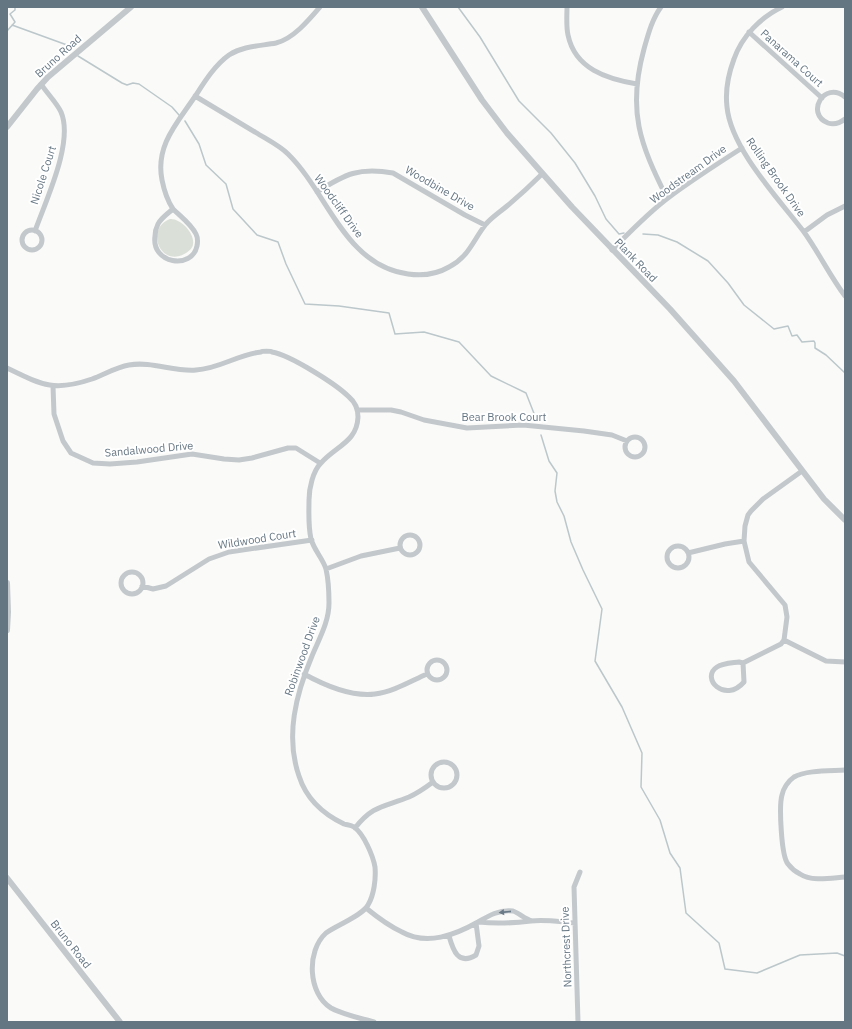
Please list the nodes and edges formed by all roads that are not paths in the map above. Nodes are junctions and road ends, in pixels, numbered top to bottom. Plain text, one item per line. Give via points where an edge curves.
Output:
1 (131, 7) edge
2 (320, 7) edge
3 (422, 7) edge
4 (567, 7) edge
5 (661, 7) edge
6 (782, 7) edge
7 (749, 32) junction
8 (41, 84) junction
9 (636, 84) junction
10 (195, 96) junction
11 (845, 97) edge
12 (822, 98) junction
13 (845, 119) edge
14 (7, 128) edge
15 (742, 148) junction
16 (542, 174) junction
17 (317, 192) junction
18 (667, 198) junction
19 (845, 206) edge
20 (173, 209) junction
21 (485, 225) junction
22 (35, 230) dead end
23 (804, 232) junction
24 (612, 250) junction
25 (845, 296) edge
26 (7, 368) edge
27 (53, 386) junction
28 (358, 410) junction
29 (627, 441) dead end
30 (320, 463) junction
31 (802, 471) junction
32 (845, 520) edge
33 (312, 540) junction
34 (744, 541) junction
35 (400, 548) junction
36 (688, 553) junction
37 (326, 569) junction
38 (7, 583) edge
39 (142, 586) junction
40 (7, 630) edge
41 (784, 640) junction
42 (845, 662) edge
43 (743, 663) junction
44 (304, 674) junction
45 (427, 674) junction
46 (845, 770) edge
47 (433, 782) junction
48 (355, 828) junction
49 (580, 872) dead end
50 (845, 877) edge
51 (7, 878) edge
52 (366, 908) junction
53 (532, 921) junction
54 (477, 922) junction
55 (575, 923) junction
56 (449, 936) junction
57 (120, 1022) edge
58 (374, 1022) edge
59 (578, 1022) edge

1 - 8 street, Bruno Road
2 - 10 street via 299,30 278,42 245,48 230,55 214,70
3 - 16 street, Plank Road via 482,100
4 - 9 street via 568,35 574,52 580,59 601,76
5 - 9 street via 648,37
6 - 7 street, Rolling Brook Drive via 764,18
7 - 12 street, Panarama Court
7 - 15 street, Rolling Brook Drive via 736,53 727,90 730,122
8 - 14 street, Bruno Road
8 - 22 street, Nicole Court via 61,112 64,134 63,153
9 - 18 street via 639,133 651,166
10 - 17 street, Woodcliff Drive via 287,153
10 - 20 street via 169,134 164,146 161,174
11 - 12 street, Panarama Court via 832,92
12 - 13 street, Panarama Court via 818,103 818,109 823,120 835,124
15 - 18 street, Woodstream Drive
15 - 23 street, Rolling Brook Drive
16 - 21 street, Woodcliff Drive
16 - 24 street, Plank Road
17 - 21 street, Woodbine Drive via 342,176 355,172 394,173
17 - 21 street, Woodcliff Drive via 356,246 384,268 400,273 417,275 448,268 463,258
18 - 24 street, Woodstream Drive
19 - 23 street
20 - 20 street via 193,229 198,239 193,254 186,259 172,261 164,258 156,248 154,239 161,219
23 - 25 street, Rolling Brook Drive
24 - 31 street, Plank Road via 670,309 734,381
26 - 27 street via 38,383
27 - 28 street via 73,385 130,365 150,364 180,370 210,368 262,351 274,352 331,382 348,395
27 - 30 street, Sandalwood Drive via 54,414 62,441 71,453 93,463 137,462 192,454 239,460 296,448
28 - 29 street, Bear Brook Court via 391,410 424,420 467,428 523,425 584,430 616,436
28 - 30 street, Robinwood Drive via 353,435
30 - 33 street, Robinwood Drive via 309,496
31 - 32 street, Plank Road
31 - 34 street via 751,511 746,520
33 - 37 street, Robinwood Drive
33 - 39 street, Wildwood Court via 229,552 209,559 166,586
34 - 36 street
34 - 41 street via 749,562 784,605 787,617
35 - 35 street via 401,540 409,535 417,537 420,543 419,551 411,556 406,555
35 - 37 street via 362,556
36 - 36 street via 681,547 675,547 669,553 668,562 672,566 681,567 688,562
37 - 44 street, Robinwood Drive via 329,604 326,621
38 - 40 street
39 - 39 street, Wildwood Court via 135,593 126,592 121,584 122,578 129,572 135,572 142,578
41 - 42 street via 826,661
41 - 43 street via 781,644
43 - 43 street via 716,667 712,673 715,686 722,691 740,687 744,682
44 - 45 street via 343,690 375,694
44 - 48 street, Robinwood Drive via 293,718 293,752 299,779 316,805
45 - 45 street via 427,668 432,661 441,660 447,667 447,673 442,679 433,680
46 - 50 street via 801,774 792,779 781,796 782,842 788,864 806,878
47 - 47 street via 440,788 449,787 456,781 456,770 449,763 439,764 434,767
47 - 48 street via 408,798 371,811
48 - 52 street, Robinwood Drive via 369,848 374,864 374,887
49 - 55 street, Northcrest Drive via 574,887
51 - 57 street, Bruno Road
52 - 56 street via 407,935 428,939
52 - 58 street via 320,940 313,961 313,980 320,997 330,1007
53 - 54 street
53 -> 54 street via 512,911 496,913
53 - 55 street
54 - 56 street
54 - 56 street via 479,946 476,955 471,958 457,955 451,946
55 - 59 street, Northcrest Drive

